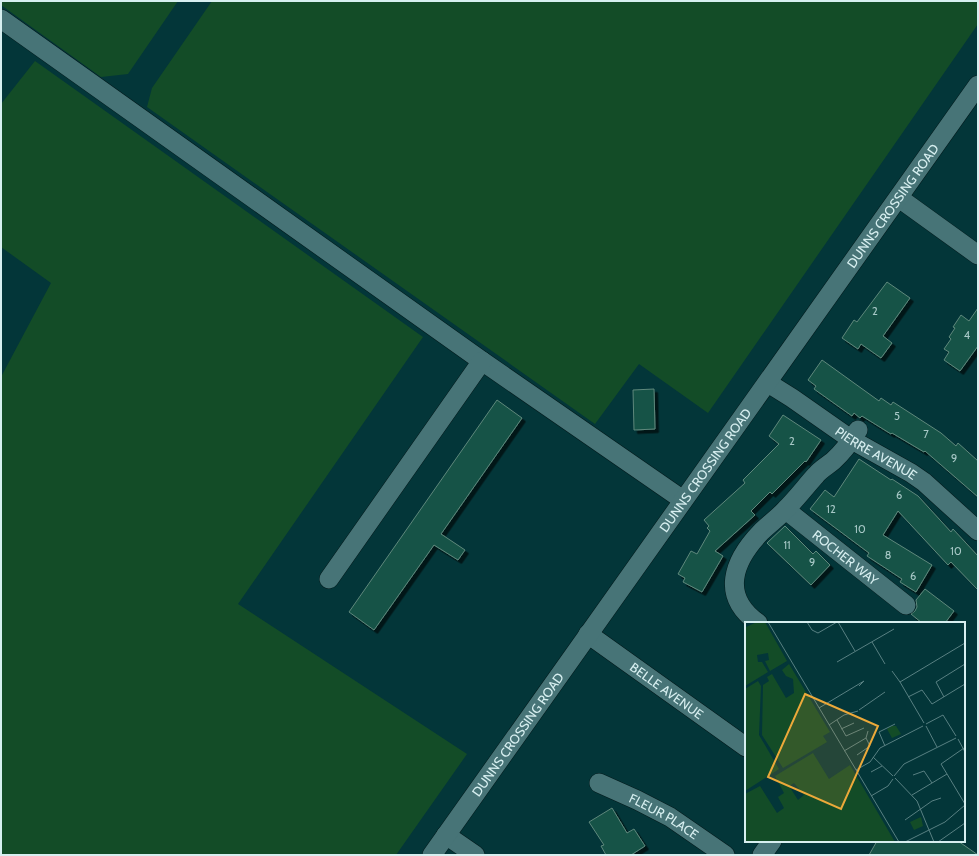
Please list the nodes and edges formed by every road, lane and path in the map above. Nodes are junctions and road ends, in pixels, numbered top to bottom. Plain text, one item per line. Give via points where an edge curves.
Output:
1 (1, 19) edge
2 (978, 85) edge
3 (898, 198) junction
4 (978, 255) edge
5 (482, 361) junction
6 (771, 378) junction
7 (855, 435) junction
8 (683, 500) junction
9 (786, 510) junction
10 (978, 516) edge
11 (978, 531) edge
12 (328, 579) dead end
13 (906, 605) dead end
14 (757, 622) edge
15 (588, 634) junction
16 (745, 746) edge
17 (599, 783) dead end
18 (446, 835) junction
19 (771, 842) edge
20 (432, 855) edge
21 (475, 855) edge
22 (725, 855) edge
23 (762, 855) edge

1 - 5 street
2 - 3 street, DUNNS CROSSING ROAD
3 - 4 street
3 - 6 street, DUNNS CROSSING ROAD
5 - 8 street
5 - 12 street
6 - 7 street, PIERRE AVENUE
6 - 8 street, DUNNS CROSSING ROAD
7 - 9 street
7 - 10 street, PIERRE AVENUE via 908,457 922,466
7 - 11 street, PIERRE AVENUE via 924,482
8 - 15 street, DUNNS CROSSING ROAD
9 - 13 street, ROCHER WAY
9 - 14 street via 764,529 741,559 736,572 736,598 743,610
15 - 16 street, BELLE AVENUE
15 - 18 street, DUNNS CROSSING ROAD
17 - 22 street, FLEUR PLACE via 670,817
18 - 20 street, DUNNS CROSSING ROAD
18 - 21 street
19 - 23 street

